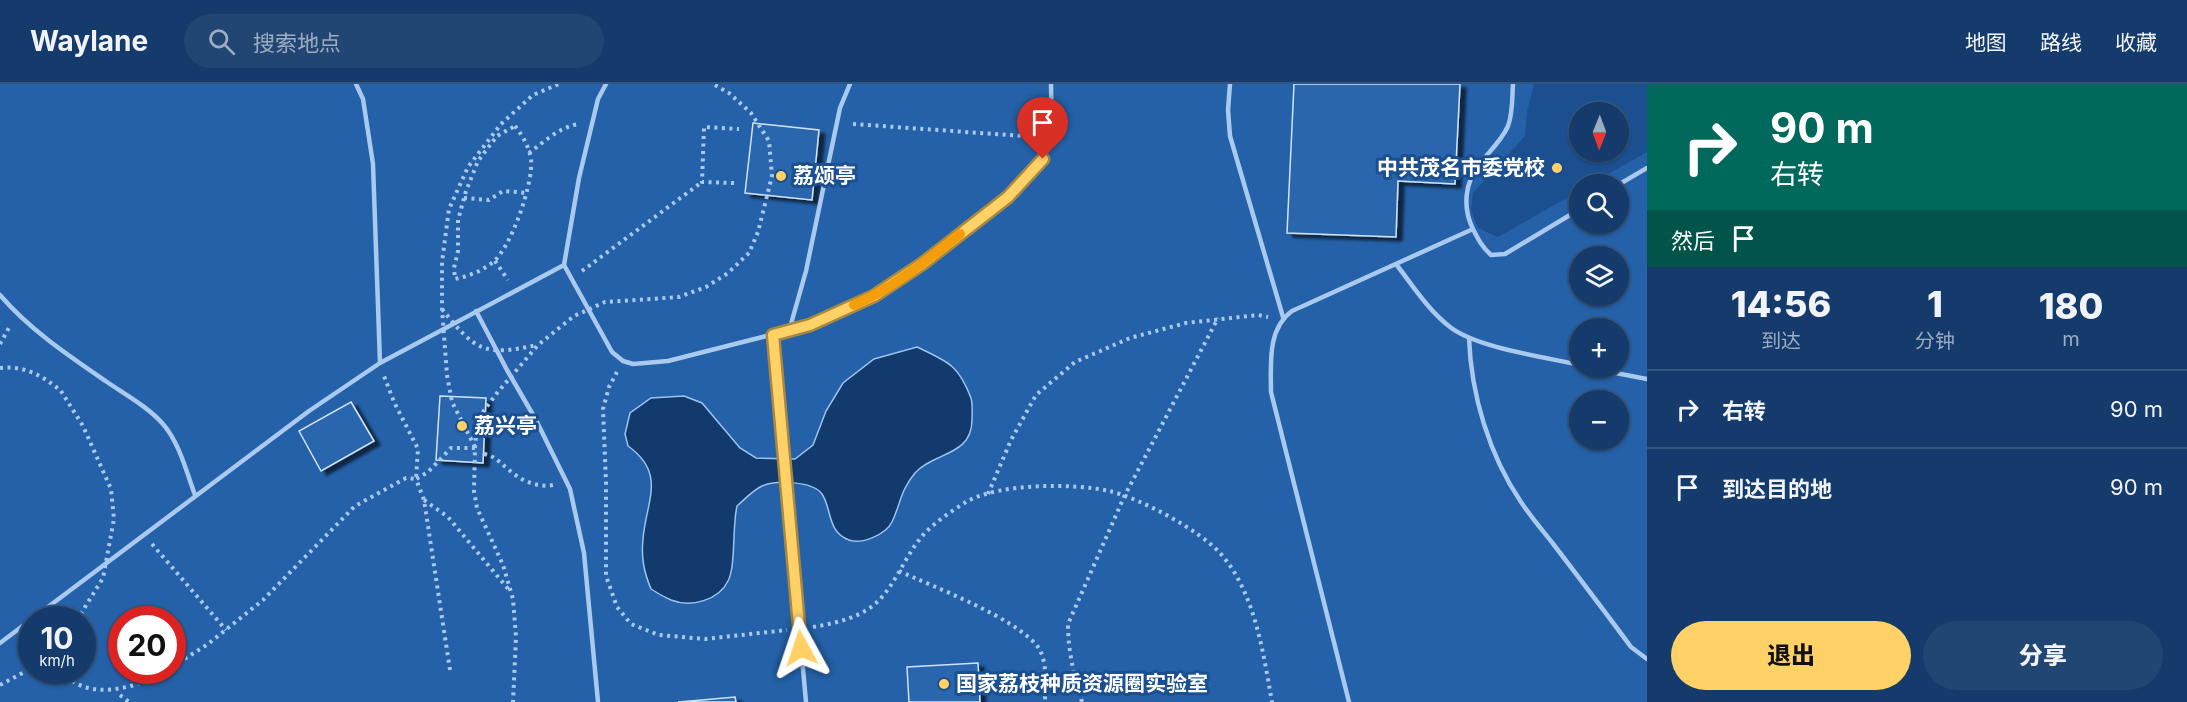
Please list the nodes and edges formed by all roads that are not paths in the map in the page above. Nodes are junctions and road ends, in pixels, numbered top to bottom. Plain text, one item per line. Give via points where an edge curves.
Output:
1 (356, 84) edge
2 (606, 84) edge
3 (850, 84) edge
4 (1051, 84) edge
5 (1230, 84) edge
6 (1513, 84) edge
7 (1647, 168) edge
8 (1629, 179) edge
9 (1569, 216) edge
10 (1473, 229) junction
11 (1396, 264) junction
12 (564, 265) junction
13 (0, 295) edge
14 (476, 311) junction
15 (1282, 317) junction
16 (789, 330) junction
17 (773, 335) junction
18 (1469, 338) junction
19 (1569, 362) edge
20 (380, 363) junction
21 (1629, 376) edge
22 (1647, 379) edge
23 (195, 495) junction
24 (0, 643) edge
25 (1647, 659) edge
26 (598, 702) edge
27 (806, 702) edge
28 (1349, 702) edge

1 - 20 lane via 363,99 373,164
2 - 12 lane via 597,99
3 - 16 lane via 840,108 806,271
4 - 16 lane via 1052,138 1043,159 1008,197 874,296 810,325
5 - 15 lane via 1230,136
6 - 10 lane via 1509,123 1478,165 1468,186 1466,209
7 - 8 lane
9 - 10 lane via 1499,256 1483,248
10 - 11 lane
11 - 15 lane
11 - 18 lane via 1427,306
12 - 14 lane
12 - 17 lane via 612,352 623,361 668,361
13 - 23 lane via 61,350 162,423 175,441
14 - 20 lane
14 - 26 lane via 567,483 584,553
15 - 28 lane via 1272,345 1271,392
16 - 17 lane
17 - 27 lane
18 - 19 lane
18 - 25 lane via 1470,360 1488,436 1520,501 1631,647
20 - 23 lane
21 - 22 lane
23 - 24 lane

